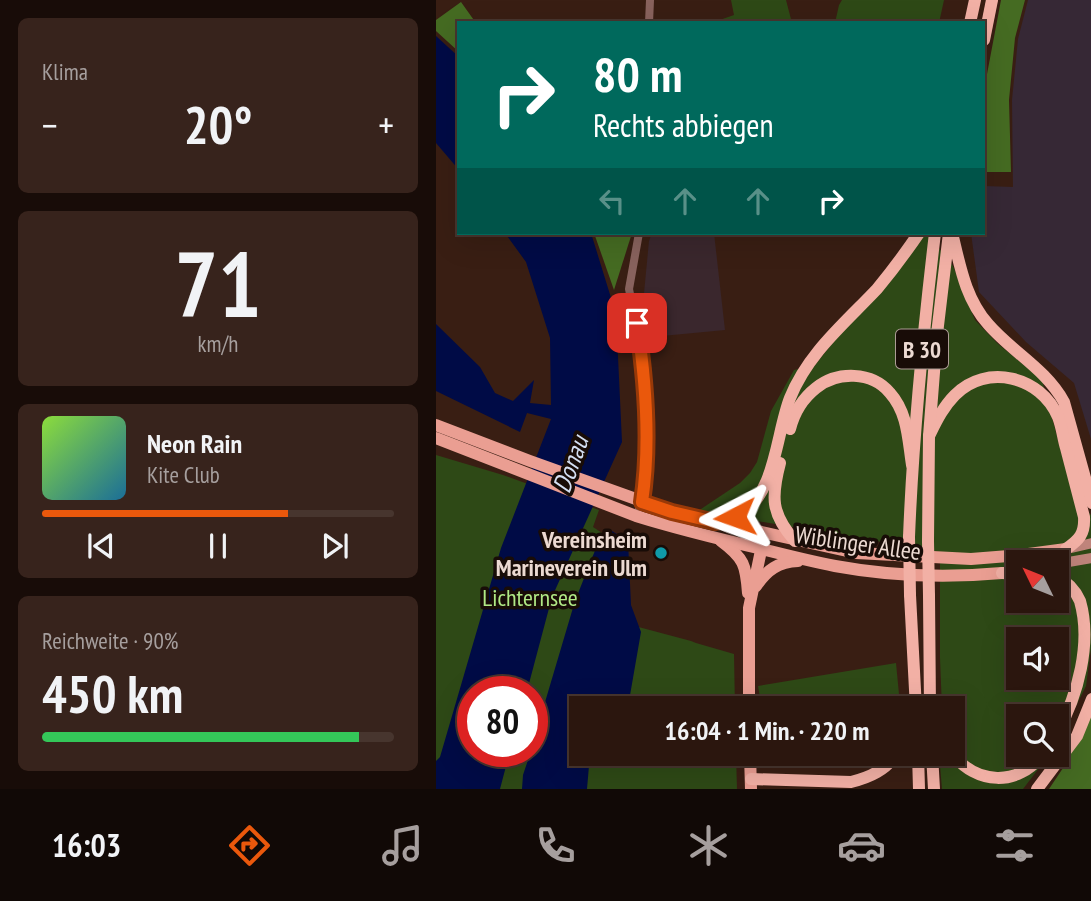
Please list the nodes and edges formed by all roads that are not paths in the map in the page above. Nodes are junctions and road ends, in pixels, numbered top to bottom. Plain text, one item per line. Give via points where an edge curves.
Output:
1 (651, 0) edge
2 (975, 0) edge
3 (992, 0) edge
4 (649, 21) edge
5 (970, 21) edge
6 (985, 35) edge
7 (639, 235) edge
8 (918, 235) edge
9 (935, 235) edge
10 (951, 235) edge
11 (952, 235) edge
12 (436, 425) edge
13 (929, 436) junction
14 (436, 438) edge
15 (912, 465) junction
16 (528, 468) junction
17 (642, 502) junction
18 (1091, 503) edge
19 (636, 516) junction
20 (715, 522) junction
21 (764, 534) junction
22 (718, 539) junction
23 (795, 541) junction
24 (1091, 543) edge
25 (761, 549) junction
26 (1066, 549) junction
27 (1091, 558) edge
28 (814, 561) junction
29 (1070, 562) edge
30 (1002, 572) joint
31 (1006, 572) edge
32 (1070, 585) edge
33 (754, 589) junction
34 (749, 608) junction
35 (929, 667) junction
36 (914, 688) junction
37 (749, 696) edge
38 (912, 696) edge
39 (915, 696) edge
40 (930, 696) edge
41 (937, 696) edge
42 (1091, 699) edge
43 (1069, 710) edge
44 (750, 766) edge
45 (886, 766) edge
46 (919, 766) edge
47 (933, 766) edge
48 (963, 766) edge
49 (1029, 767) edge
50 (751, 784) edge
51 (920, 789) edge
52 (934, 789) edge
53 (1037, 789) edge

1 - 4 street
2 - 5 highway
3 - 6 highway
7 - 17 street via 630,289 647,406
8 - 20 highway via 806,368 790,397 758,499 742,514
9 - 15 highway, B 30
10 - 13 highway, B 30
11 - 18 highway via 972,302 988,324 1047,377 1064,402
12 - 16 main road
13 - 26 highway via 948,403 971,383 1004,376 1041,393 1058,417 1084,517 1084,532
13 - 35 highway, B 30, bridge
14 - 16 main road
15 - 23 highway via 904,414 889,390 861,376 846,376 816,387 794,415 774,494 781,523
15 - 36 highway, B 30, bridge
16 - 17 main road, Wiblinger Allee
16 - 19 main road, Wiblinger Allee
17 - 19 street
17 - 20 main road, Wiblinger Allee
19 - 22 main road, Wiblinger Allee
20 - 21 main road, Wiblinger Allee
21 - 23 main road, Wiblinger Allee
21 - 25 main road
22 - 25 main road, Wiblinger Allee
22 - 34 main road via 744,564
23 - 26 main road, Wiblinger Allee via 856,553 971,559
24 - 26 main road, Wiblinger Allee
25 - 28 main road, Wiblinger Allee
25 - 33 main road
27 - 29 main road
28 - 30 main road, Wiblinger Allee via 897,573 970,576
28 - 33 main road via 775,565
30 - 31 highway
32 - 43 highway via 1086,617 1088,634
33 - 34 main road
34 - 37 main road
35 - 40 highway, B 30
35 - 41 highway
36 - 38 highway
36 - 39 highway, B 30
42 - 53 highway via 1077,736
44 - 50 main road
45 - 50 highway via 851,782
46 - 51 highway
47 - 52 highway
48 - 49 highway via 998,779

